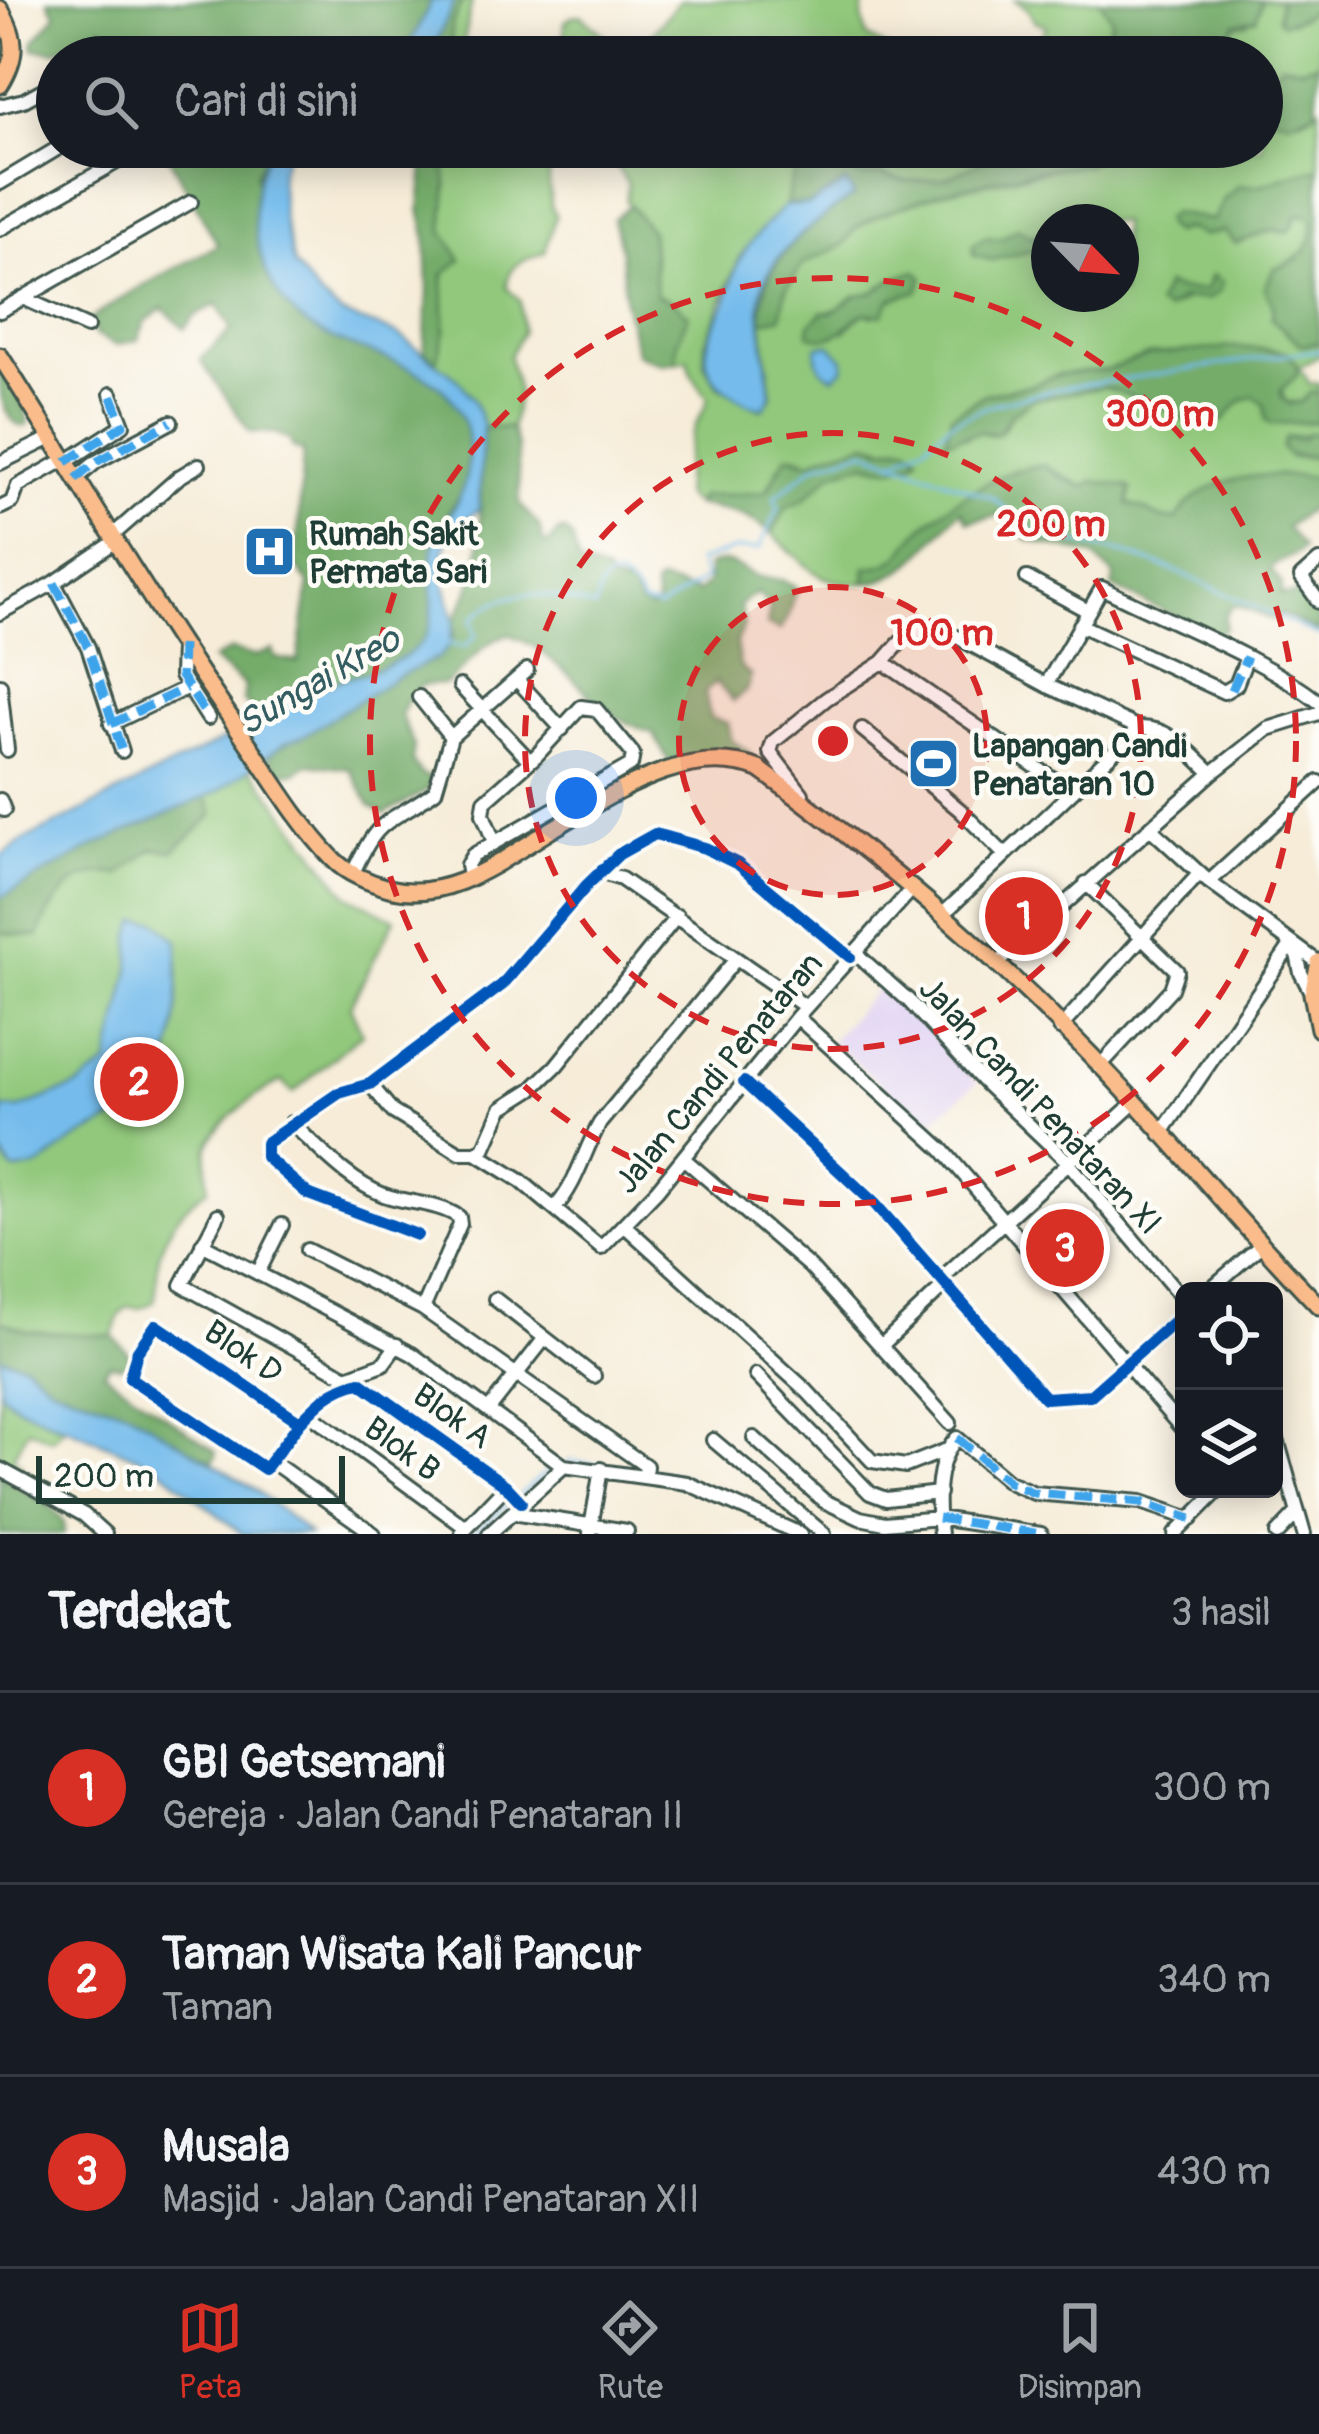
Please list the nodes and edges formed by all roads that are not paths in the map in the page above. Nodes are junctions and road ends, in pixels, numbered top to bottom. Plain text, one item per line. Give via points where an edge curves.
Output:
1 (0, 9) edge
2 (0, 85) edge
3 (36, 93) edge
4 (0, 106) edge
5 (36, 158) edge
6 (106, 168) edge
7 (0, 180) edge
8 (191, 202) dead end
9 (0, 229) edge
10 (22, 298) junction
11 (0, 311) edge
12 (86, 327) dead end
13 (0, 356) edge
14 (111, 394) dead end
15 (171, 422) dead end
16 (51, 438) junction
17 (65, 461) junction
18 (3, 463) edge
19 (199, 465) dead end
20 (76, 479) junction
21 (18, 485) junction
22 (6, 505) edge
23 (0, 521) edge
24 (115, 538) junction
25 (1319, 561) edge
26 (1027, 578) dead end
27 (54, 583) junction
28 (1319, 602) edge
29 (1088, 611) junction
30 (0, 614) edge
31 (1080, 625) junction
32 (182, 645) junction
33 (1246, 656) junction
34 (883, 662) junction
35 (0, 685) edge
36 (1046, 685) junction
37 (460, 686) dead end
38 (186, 688) junction
39 (418, 697) dead end
40 (1319, 702) edge
41 (482, 712) junction
42 (1319, 713) edge
43 (208, 718) dead end
44 (111, 724) junction
45 (1139, 728) junction
46 (562, 729) junction
47 (862, 729) dead end
48 (451, 737) junction
49 (7, 750) dead end
50 (122, 751) dead end
51 (530, 760) junction
52 (1212, 772) junction
53 (1319, 782) edge
54 (1071, 791) junction
55 (814, 809) junction
56 (1150, 828) junction
57 (494, 842) junction
58 (1004, 854) junction
59 (353, 873) junction
60 (602, 873) junction
61 (469, 878) junction
62 (1204, 878) junction
63 (1086, 884) junction
64 (914, 888) junction
65 (942, 915) junction
66 (677, 916) junction
67 (1142, 938) junction
68 (1293, 947) junction
69 (852, 954) junction
70 (736, 959) junction
71 (1319, 962) edge
72 (996, 965) junction
73 (1312, 994) junction
74 (802, 1012) junction
75 (1060, 1028) junction
76 (1319, 1029) edge
77 (1099, 1067) junction
78 (743, 1082) junction
79 (370, 1084) junction
80 (1135, 1102) junction
81 (291, 1123) junction
82 (1161, 1134) junction
83 (476, 1154) junction
84 (683, 1158) junction
85 (1067, 1161) junction
86 (556, 1211) junction
87 (218, 1215) dead end
88 (1003, 1220) junction
89 (282, 1225) dead end
90 (623, 1225) junction
91 (417, 1235) dead end
92 (202, 1244) junction
93 (1260, 1246) junction
94 (307, 1250) dead end
95 (258, 1273) junction
96 (942, 1282) junction
97 (1218, 1282) edge
98 (1175, 1289) edge
99 (495, 1299) dead end
100 (1319, 1306) edge
101 (423, 1309) junction
102 (1175, 1321) edge
103 (545, 1338) junction
104 (882, 1345) junction
105 (397, 1346) junction
106 (1130, 1364) junction
107 (518, 1373) junction
108 (756, 1375) dead end
109 (594, 1376) dead end
110 (361, 1382) joint
111 (490, 1408) junction
112 (304, 1417) junction
113 (1175, 1420) edge
114 (950, 1423) dead end
115 (754, 1438) dead end
116 (713, 1440) dead end
117 (944, 1451) junction
118 (561, 1462) junction
119 (268, 1465) junction
120 (1283, 1466) edge
121 (0, 1469) edge
122 (601, 1469) junction
123 (645, 1471) junction
124 (859, 1485) junction
125 (939, 1493) junction
126 (514, 1498) junction
127 (1209, 1498) edge
128 (844, 1512) junction
129 (1296, 1514) junction
130 (84, 1515) junction
131 (938, 1518) junction
132 (1191, 1519) junction
133 (590, 1530) edge
134 (463, 1531) edge
135 (627, 1531) edge
136 (76, 1534) edge
137 (105, 1534) edge
138 (374, 1534) edge
139 (489, 1534) edge
140 (800, 1534) edge
141 (824, 1534) edge
142 (940, 1534) edge
143 (1041, 1534) edge
144 (1175, 1534) edge
145 (1277, 1534) edge
146 (1304, 1534) edge

1 - 2 main road via 15,41
3 - 4 street
5 - 7 street
6 - 9 street
8 - 10 street
10 - 11 street
10 - 12 street
13 - 16 main road
14 - 17 street via 123,425
15 - 20 street
16 - 17 main road
16 - 18 street
17 - 20 main road
17 - 21 street
18 - 21 street
19 - 24 street
20 - 24 main road
21 - 22 street
22 - 23 street
24 - 27 street
24 - 32 main road
25 - 28 street via 1301,577
26 - 29 street
27 - 30 street
27 - 44 street via 88,647
29 - 31 street
29 - 33 street via 1102,588
31 - 33 street via 1224,692 1236,686
31 - 36 street
32 - 38 street
32 - 59 main road via 322,846
33 - 40 street
34 - 36 street via 905,637 940,632
34 - 54 street
34 - 55 street via 773,742 774,761
35 - 49 street
36 - 45 street
37 - 41 street
38 - 43 street
38 - 44 street
39 - 48 street
41 - 46 street via 522,675
41 - 48 street
41 - 51 street
42 - 52 street via 1268,729
44 - 50 street
45 - 52 street via 1172,735
45 - 54 street
46 - 51 street
46 - 57 street via 589,706 634,760
47 - 58 street
48 - 59 street via 435,791 369,836
51 - 57 street via 482,808
52 - 56 street
53 - 62 street
54 - 58 street
55 - 61 main road via 737,761 662,770
55 - 64 main road
56 - 62 street
56 - 63 street
57 - 61 street via 468,860
58 - 65 street
59 - 61 main road via 412,890
60 - 66 street
60 - 69 street, Jalan Candi Penataran XI via 656,834 705,848 738,864
60 - 79 street via 502,985
62 - 67 street
62 - 68 street
63 - 67 street
63 - 72 street
64 - 65 main road
64 - 69 street, Jalan Candi Penataran
65 - 72 main road
66 - 70 street
66 - 83 street via 556,1066 502,1108
67 - 75 street
67 - 77 street via 1178,976
68 - 71 street
68 - 73 street
68 - 82 street
69 - 74 street, Jalan Candi Penataran
69 - 85 street, Jalan Candi Penataran XI
70 - 74 street
70 - 86 street via 600,1123
71 - 73 main road
72 - 75 main road
73 - 76 main road
74 - 78 street, Jalan Candi Penataran
74 - 88 street
75 - 77 main road
77 - 80 main road
78 - 84 street, Jalan Candi Penataran
78 - 96 street via 836,1165
79 - 81 street
79 - 83 street via 428,1136
80 - 82 main road
80 - 85 street
81 - 91 street via 264,1150 291,1182
81 - 101 street via 363,1185 459,1216
82 - 93 main road
83 - 86 street
84 - 90 street, Jalan Candi Penataran
84 - 104 street via 810,1267
85 - 88 street
85 - 98 street, Jalan Candi Penataran XI
86 - 90 street, Jalan Candi Penataran via 601,1248
87 - 92 street
88 - 96 street
88 - 106 street
89 - 95 street
90 - 117 street via 807,1391 872,1461 906,1466
92 - 95 street
92 - 105 street via 182,1285 347,1377 383,1364
93 - 97 street
93 - 100 main road
94 - 101 street
95 - 105 street
96 - 104 street
96 - 106 street via 1046,1398 1091,1395
99 - 103 street
101 - 107 street
102 - 106 street
103 - 107 street
103 - 109 street
104 - 114 street
105 - 111 street
106 - 113 street
107 - 111 street
107 - 123 street
108 - 124 street
110 - 112 street, Blok D via 342,1386
110 - 126 street, Blok A
111 - 118 street
112 - 119 street
112 - 119 street, Blok D via 156,1324 130,1378
112 - 134 street, Blok B
115 - 128 street
116 - 141 street
117 - 125 street
117 - 132 street via 957,1438 1034,1493 1141,1502
118 - 122 street
118 - 126 street
119 - 138 street
120 - 129 street
121 - 130 street
122 - 123 street
122 - 133 street
123 - 140 street
124 - 125 street via 886,1498
124 - 128 street
125 - 131 street
126 - 133 street
126 - 134 street
126 - 139 street
127 - 132 street
128 - 131 street via 885,1523
129 - 145 street
129 - 146 street
130 - 136 street
130 - 137 street
131 - 142 street
131 - 143 street
132 - 144 street
133 - 135 street

